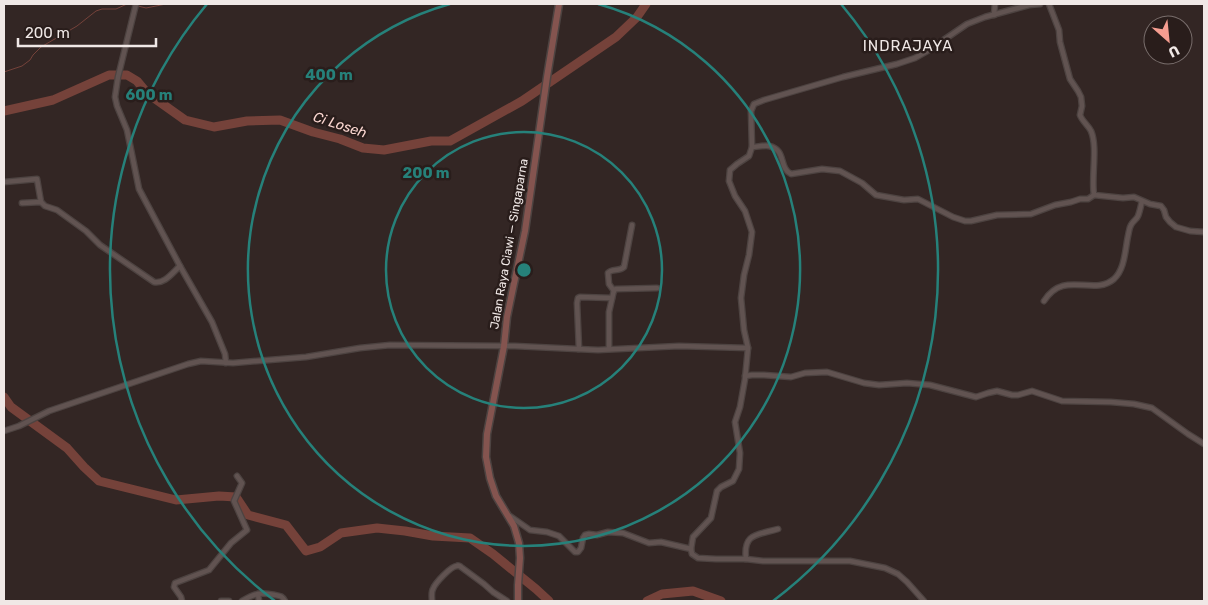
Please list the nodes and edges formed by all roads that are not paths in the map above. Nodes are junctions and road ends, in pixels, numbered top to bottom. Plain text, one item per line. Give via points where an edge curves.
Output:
1 (559, 4) edge
2 (995, 4) edge
3 (1040, 4) edge
4 (1049, 4) edge
5 (135, 5) edge
6 (994, 15) junction
7 (752, 147) junction
8 (4, 182) edge
9 (1094, 195) junction
10 (1142, 201) junction
11 (41, 202) junction
12 (22, 203) dead end
13 (632, 225) dead end
14 (1204, 232) edge
15 (180, 266) junction
16 (656, 288) dead end
17 (614, 291) junction
18 (612, 298) junction
19 (1044, 301) dead end
20 (504, 346) junction
21 (748, 348) junction
22 (579, 349) junction
23 (609, 349) junction
24 (226, 362) junction
25 (745, 376) junction
26 (4, 431) edge
27 (1204, 444) edge
28 (237, 476) dead end
29 (503, 509) junction
30 (778, 529) dead end
31 (691, 549) junction
32 (746, 559) junction
33 (258, 594) junction
34 (182, 601) edge
35 (221, 601) edge
36 (229, 601) edge
37 (242, 601) edge
38 (259, 601) edge
39 (285, 601) edge
40 (432, 601) edge
41 (507, 601) edge
42 (518, 601) edge
43 (924, 601) edge

1 - 20 main road, Jalan Raya Ciawi — Singaparna
2 - 6 street
3 - 6 street
4 - 9 street via 1059,30 1070,80 1082,101 1080,115 1092,134
5 - 15 street via 115,97 127,130 139,189
6 - 7 street via 967,24 915,58 754,104
7 - 9 street via 775,149 781,155 785,170 791,174 822,169 840,171 876,195 918,199 965,221 1031,214
7 - 21 street via 749,156 730,170 729,181 752,232 742,298
8 - 11 street via 37,179
9 - 10 street via 1134,197
10 - 14 street via 1161,206 1176,227
10 - 19 street via 1138,217 1131,225 1122,266 1115,277 1099,285 1062,286
11 - 12 street
11 - 15 street via 57,210 154,282 164,280
13 - 17 street via 624,267 608,273 609,284
15 - 24 street via 212,322
16 - 17 street
17 - 18 street
18 - 22 street via 578,298
18 - 23 street
20 - 22 street
20 - 24 street via 390,345 306,357
20 - 29 main road, Jalan Raya Ciawi — Singaparna via 487,434 486,457 490,478
21 - 23 street
21 - 25 street
22 - 23 street
24 - 26 street via 188,364 49,411
25 - 27 street via 791,377 827,372 864,383 930,385 976,397 998,391 1018,395 1032,390 1062,401 1134,404 1152,408
25 - 31 street via 735,422 739,469 733,481 717,491 711,518 693,537
28 - 34 street via 242,484 234,502 247,530 232,542 209,570 175,583
29 - 31 street via 530,530 559,536 575,552 581,548 584,535 608,532 623,533 649,543 661,542
29 - 42 main road, Jalan Raya Ciawi — Singaparna via 514,526 519,543
30 - 32 street via 748,540
31 - 32 street via 698,558
32 - 43 street via 850,561 885,568 898,574
33 - 37 street
33 - 38 street
33 - 39 street via 278,595
35 - 36 street
40 - 41 street via 433,587 458,565

